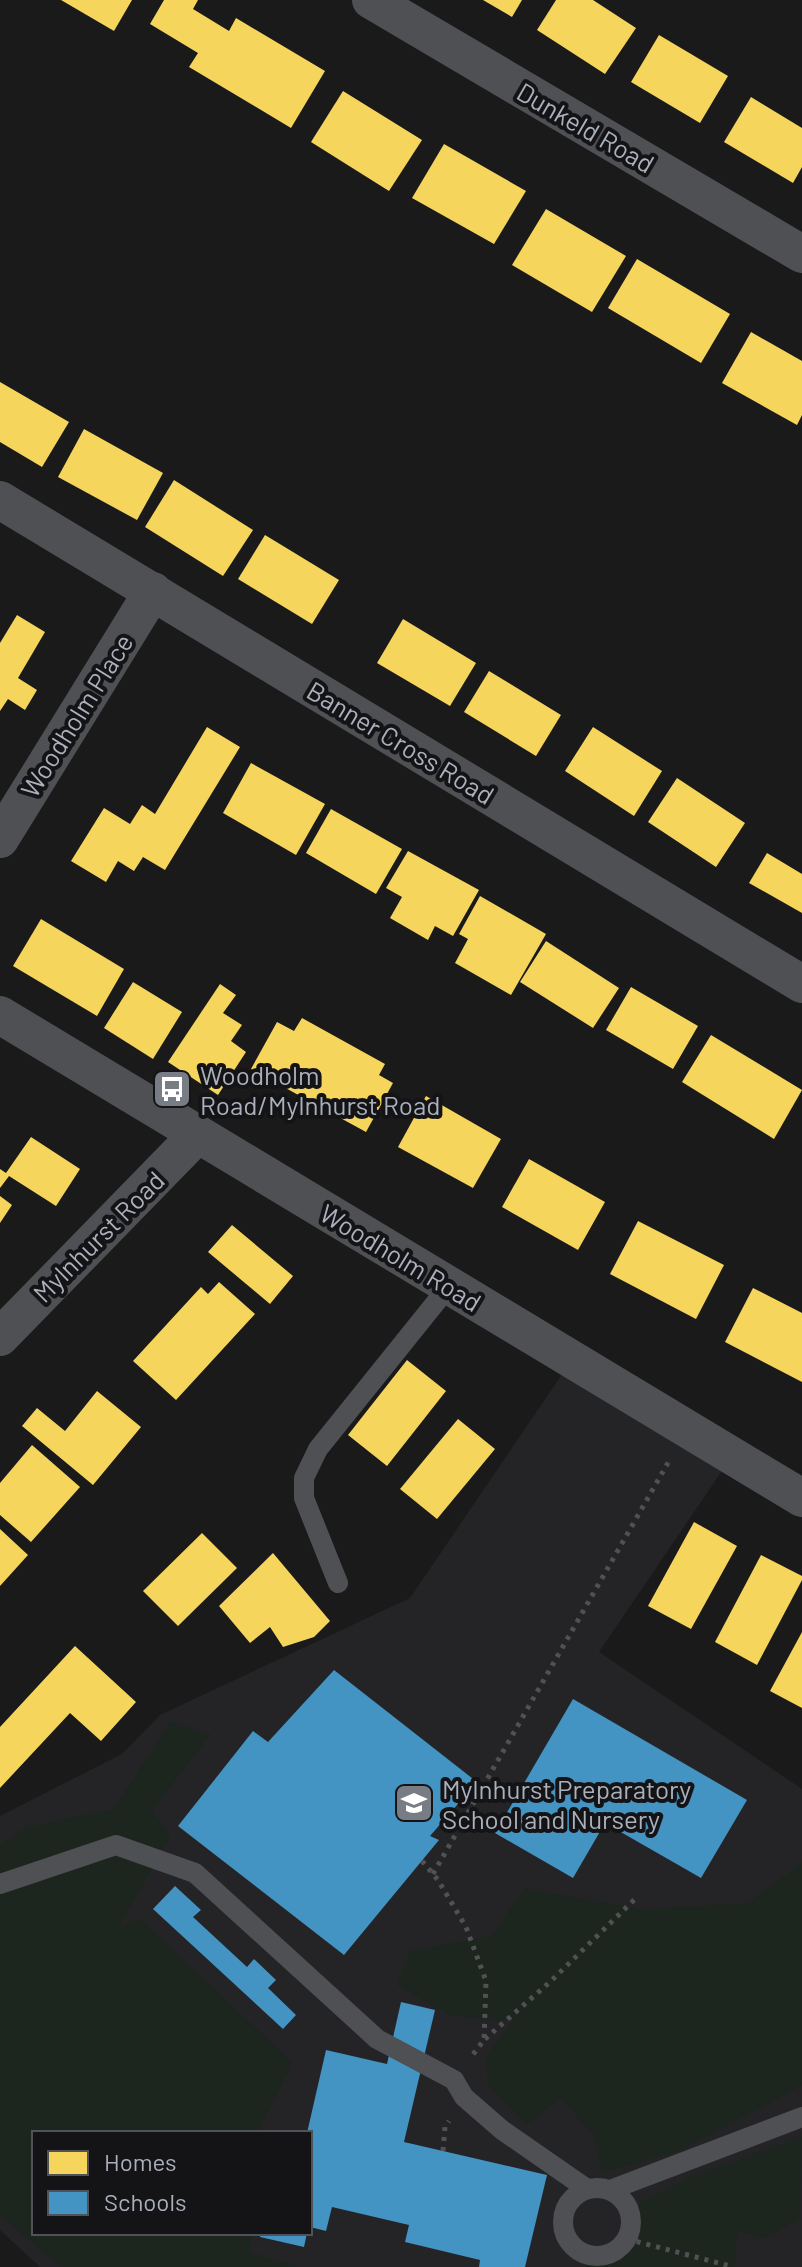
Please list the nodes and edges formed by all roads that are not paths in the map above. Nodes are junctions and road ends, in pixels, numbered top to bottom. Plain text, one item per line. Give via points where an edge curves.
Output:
1 (371, 0) edge
2 (802, 254) edge
3 (0, 500) edge
4 (153, 591) junction
5 (0, 839) edge
6 (802, 984) edge
7 (0, 1015) edge
8 (197, 1135) junction
9 (449, 1286) junction
10 (0, 1337) edge
11 (802, 1498) edge
12 (338, 1583) dead end
13 (0, 1884) edge
14 (802, 2117) edge
15 (587, 2189) junction
16 (610, 2190) junction

1 - 2 street, Dunkeld Road
3 - 4 street, Banner Cross Road
4 - 5 street, Woodholm Place
4 - 6 street, Banner Cross Road
7 - 8 street, Woodholm Road
8 - 9 street, Woodholm Road
8 - 10 street, Mylnhurst Road
9 - 11 street, Woodholm Road
9 - 12 lane via 318,1449 304,1478 304,1498
13 - 15 lane via 116,1845 195,1873 377,2039 454,2080 464,2097 502,2130
14 - 16 lane
15 - 16 lane
15 - 16 lane via 565,2212 564,2224 573,2245 599,2256 627,2239 631,2225 626,2203

